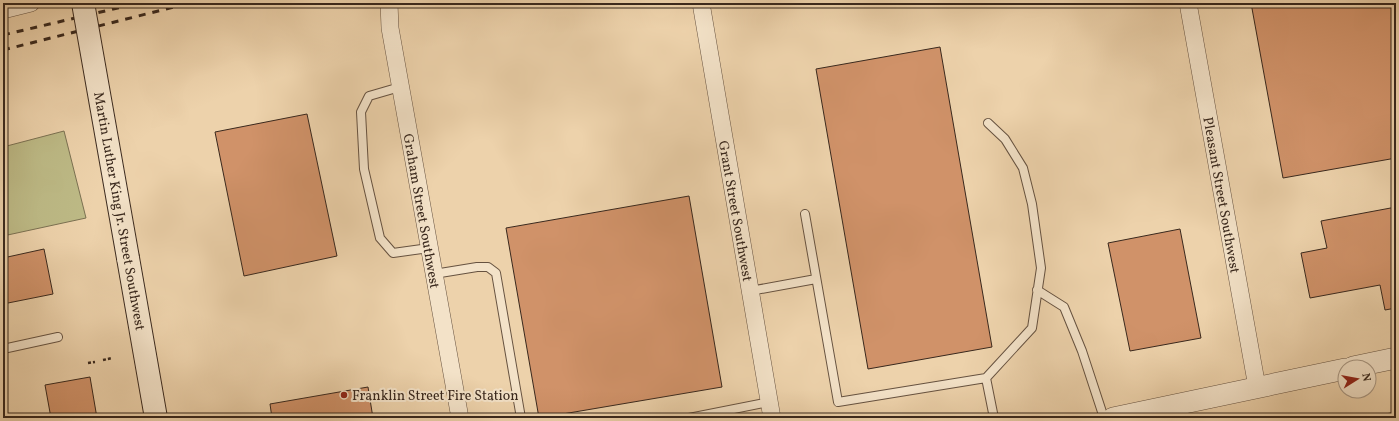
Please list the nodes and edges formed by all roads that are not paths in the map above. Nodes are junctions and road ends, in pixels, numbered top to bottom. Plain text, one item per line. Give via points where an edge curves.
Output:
1 (31, 3) edge
2 (83, 3) edge
3 (388, 3) edge
4 (701, 3) edge
5 (1188, 3) edge
6 (3, 10) edge
7 (400, 88) junction
8 (988, 124) dead end
9 (805, 214) dead end
10 (429, 248) junction
11 (434, 274) junction
12 (816, 280) junction
13 (1037, 290) junction
14 (750, 291) junction
15 (58, 337) dead end
16 (3, 349) edge
17 (1396, 358) edge
18 (1377, 362) edge
19 (1337, 371) edge
20 (986, 378) junction
21 (1257, 387) junction
22 (771, 410) edge
23 (156, 418) edge
24 (460, 418) edge
25 (521, 418) edge
26 (690, 418) edge
27 (994, 418) edge
28 (1104, 418) edge
29 (1113, 418) edge

1 - 6 street
2 - 23 main road, Martin Luther King Jr. Street Southwest, bridge
3 - 7 street, Graham Street Southwest
4 - 14 street, Grant Street Southwest
5 - 21 street, Pleasant Street Southwest
7 - 10 street, Graham Street Southwest
7 - 10 lane via 369,96 361,112 364,169 380,238 393,253
8 - 13 lane via 1005,139 1023,168 1032,204 1040,268
9 - 12 lane
10 - 11 street, Graham Street Southwest
11 - 24 street, Graham Street Southwest
11 - 25 lane via 477,267 488,267 496,272
12 - 14 lane
12 - 20 lane via 838,402
13 - 20 lane via 1032,328
13 - 28 lane via 1064,307 1082,351
14 - 22 street, Grant Street Southwest
15 - 16 lane
17 - 18 street
19 - 21 street
20 - 27 lane
21 - 29 street
22 - 26 lane

